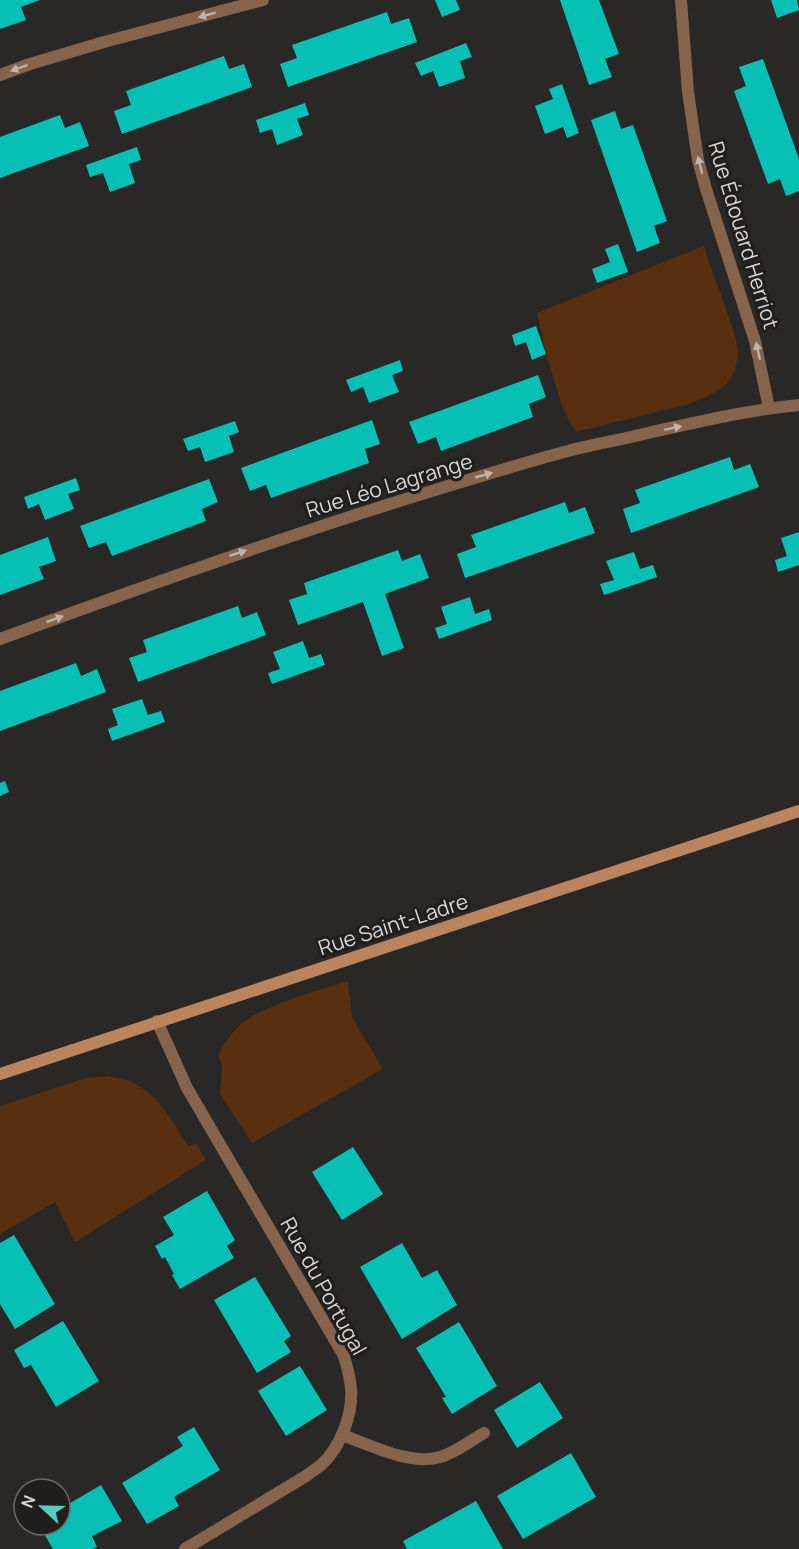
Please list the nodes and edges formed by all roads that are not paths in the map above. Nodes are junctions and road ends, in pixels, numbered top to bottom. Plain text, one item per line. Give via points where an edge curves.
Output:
1 (263, 0) edge
2 (681, 0) edge
3 (0, 75) edge
4 (799, 405) edge
5 (769, 408) junction
6 (0, 639) edge
7 (799, 811) edge
8 (157, 1022) junction
9 (0, 1074) edge
10 (484, 1433) dead end
11 (342, 1435) junction
12 (184, 1549) edge

1 -> 3 street via 104,42
5 -> 2 street, Rue Édouard Herriot via 755,341 698,160
4 - 5 street, Rue Léo Lagrange
6 -> 5 street, Rue Léo Lagrange via 180,573 434,490 571,450
7 - 8 street, Rue Saint-Ladre
8 - 9 street, Rue Saint-Ladre
8 - 11 street, Rue du Portugal via 187,1088 344,1356 351,1390
10 - 11 street via 430,1460 415,1460
11 - 12 street, Rue du Portugal via 333,1451 306,1476

